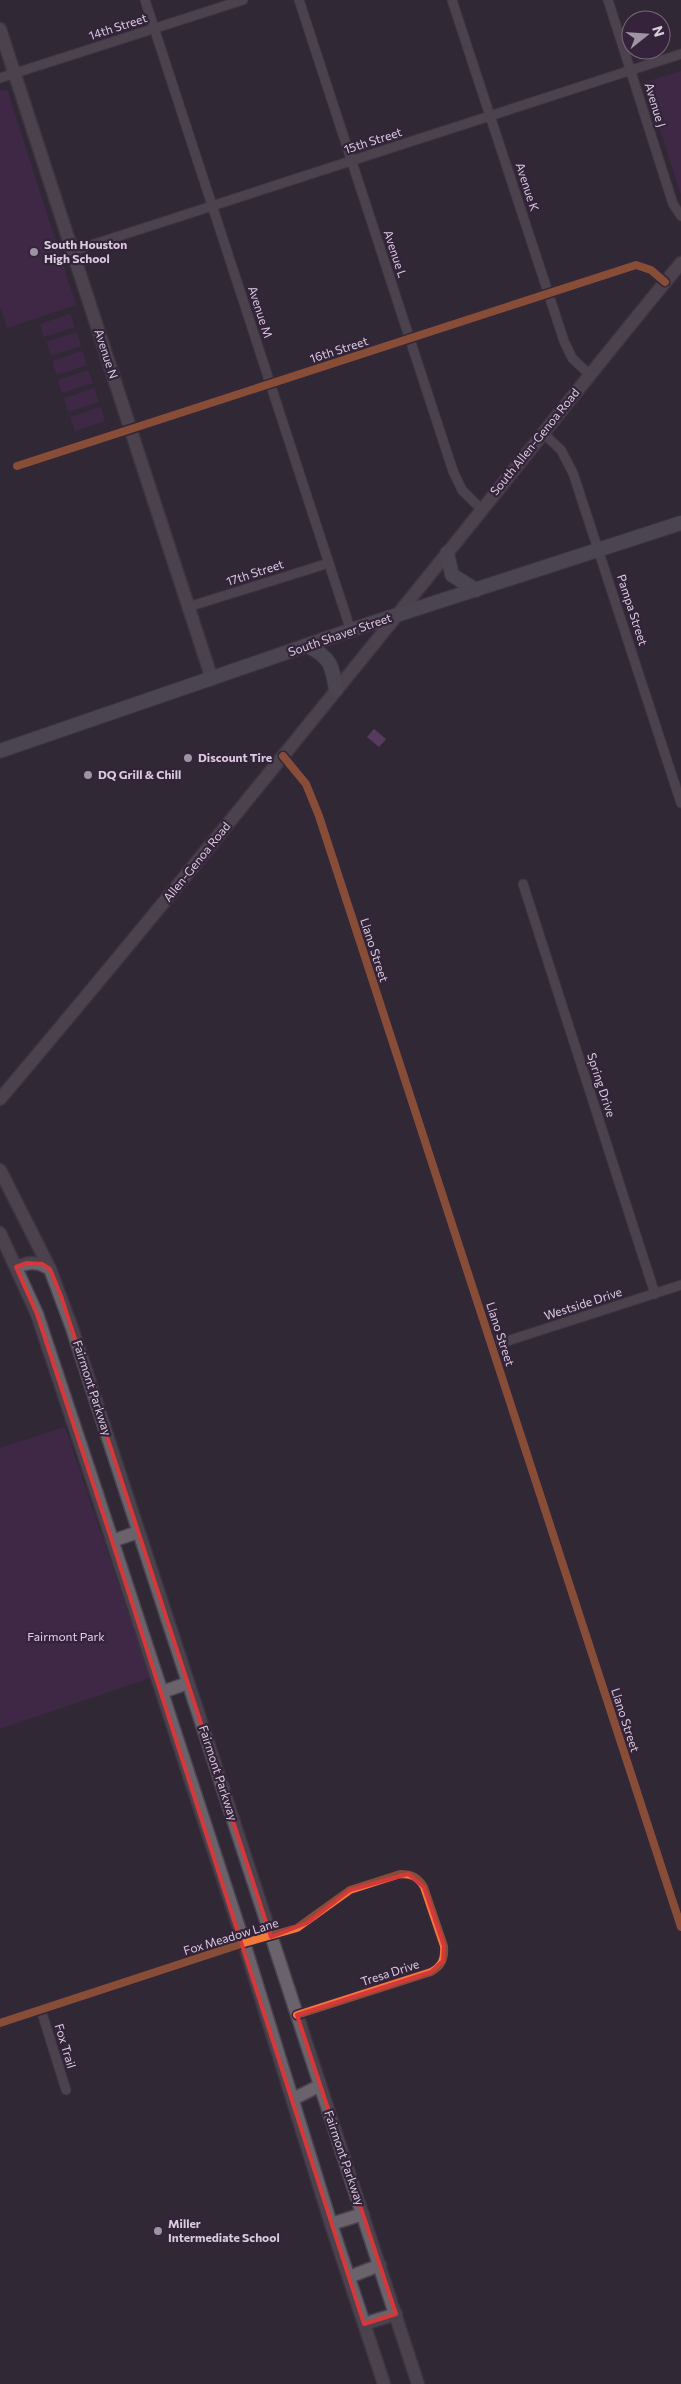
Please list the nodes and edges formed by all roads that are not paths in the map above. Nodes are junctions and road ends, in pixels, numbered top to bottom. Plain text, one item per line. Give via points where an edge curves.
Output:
1 (145, 0) edge
2 (243, 0) edge
3 (299, 0) edge
4 (452, 0) edge
5 (608, 0) edge
6 (0, 29) edge
7 (154, 29) junction
8 (681, 54) edge
9 (631, 70) junction
10 (14, 73) junction
11 (0, 78) edge
12 (490, 116) junction
13 (352, 161) junction
14 (212, 206) junction
15 (681, 216) edge
16 (72, 251) junction
17 (681, 263) edge
18 (665, 282) junction
19 (548, 294) junction
20 (410, 339) junction
21 (590, 375) junction
22 (270, 384) junction
23 (130, 430) junction
24 (543, 433) junction
25 (17, 466) dead end
26 (481, 509) junction
27 (681, 523) edge
28 (599, 550) junction
29 (447, 552) junction
30 (329, 563) junction
31 (476, 590) junction
32 (188, 608) junction
33 (393, 619) junction
34 (351, 631) junction
35 (308, 646) junction
36 (212, 679) junction
37 (336, 690) junction
38 (0, 750) edge
39 (283, 756) junction
40 (681, 804) edge
41 (523, 884) dead end
42 (0, 1100) edge
43 (0, 1170) edge
44 (0, 1233) edge
45 (16, 1268) junction
46 (50, 1269) junction
47 (681, 1285) edge
48 (655, 1294) junction
49 (492, 1346) junction
50 (138, 1532) junction
51 (112, 1541) junction
52 (188, 1683) junction
53 (162, 1692) junction
54 (435, 1917) joint
55 (681, 1927) edge
56 (271, 1937) junction
57 (244, 1943) junction
58 (41, 2010) junction
59 (297, 2015) junction
60 (0, 2023) edge
61 (320, 2086) junction
62 (66, 2090) dead end
63 (293, 2099) junction
64 (363, 2214) junction
65 (331, 2224) junction
66 (380, 2265) junction
67 (349, 2277) junction
68 (396, 2314) junction
69 (364, 2324) junction
70 (384, 2384) edge
71 (418, 2384) edge

1 - 7 street, Avenue M
2 - 7 street, 14th Street
3 - 13 street, Avenue L
4 - 12 street, Avenue K
5 - 9 street, Avenue J
6 - 10 main road, Avenue N
7 - 10 street, 14th Street
7 - 14 street, Avenue M
8 - 9 street, 15th Street
9 - 12 street, 15th Street
9 - 15 street, Avenue J via 673,204
10 - 11 street, 14th Street
10 - 16 main road, Avenue N
12 - 13 street, 15th Street
12 - 19 street, Avenue K
13 - 14 street, 15th Street
13 - 20 street, Avenue L
14 - 16 street, 15th Street
14 - 22 street, Avenue M
16 - 23 main road, Avenue N
17 - 18 main road, South Allen-Genoa Road
18 - 19 street, 16th Street via 651,270 636,265
18 - 21 main road, South Allen-Genoa Road
19 - 20 street, 16th Street
19 - 21 street, Avenue K via 572,358
20 - 22 street, 16th Street
20 - 26 street, Avenue L via 453,471 462,490
21 - 24 main road, South Allen-Genoa Road
22 - 23 street, 16th Street
22 - 30 street, Avenue M
23 - 25 street, 16th Street
23 - 32 main road, Avenue N
24 - 26 main road, South Allen-Genoa Road
24 - 28 street, Pampa Street via 568,460
26 - 29 main road, South Allen-Genoa Road
27 - 28 main road, South Shaver Street
28 - 31 main road, South Shaver Street
28 - 40 street, Pampa Street
29 - 31 main road via 452,575
29 - 33 main road, South Allen-Genoa Road
30 - 32 street, 17th Street
30 - 34 street, Avenue M
31 - 33 main road, South Shaver Street
32 - 36 main road, Avenue N
33 - 34 main road, South Shaver Street
33 - 37 main road, Allen-Genoa Road
34 - 35 main road, South Shaver Street
35 - 36 main road, South Shaver Street
35 - 37 main road via 322,653 329,662
36 - 38 main road, South Shaver Street
37 - 39 main road, Allen-Genoa Road
39 - 42 main road, Allen-Genoa Road
39 - 49 street, Llano Street via 306,784 319,816
41 - 48 street, Spring Drive
43 - 46 main road, Fairmont Parkway
44 - 45 main road
45 - 46 main road via 32,1262
45 - 51 main road via 36,1314
46 - 50 main road, Fairmont Parkway
47 - 48 street, Westside Drive
48 - 49 street, Westside Drive
49 - 55 street, Llano Street
50 - 51 main road
50 - 52 main road, Fairmont Parkway
51 - 53 main road
52 - 53 main road
52 - 56 main road, Fairmont Parkway
53 - 57 main road
54 - 56 street, Fox Meadow Lane via 420,1880 400,1874 350,1890 307,1923
54 - 59 street, Tresa Drive via 445,1954 435,1970
56 - 57 street, Fox Meadow Lane
56 - 59 main road, Fairmont Parkway
57 - 58 street, Fox Meadow Lane
57 - 63 main road
58 - 60 street, Fox Meadow Lane
58 - 62 street, Fox Trail
59 - 61 main road, Fairmont Parkway
61 - 63 main road
61 - 64 main road, Fairmont Parkway
63 - 65 main road
64 - 65 main road
64 - 66 main road, Fairmont Parkway
65 - 67 main road
66 - 67 main road
66 - 68 main road, Fairmont Parkway
67 - 69 main road
68 - 69 main road
68 - 71 main road, Fairmont Parkway
69 - 70 main road

